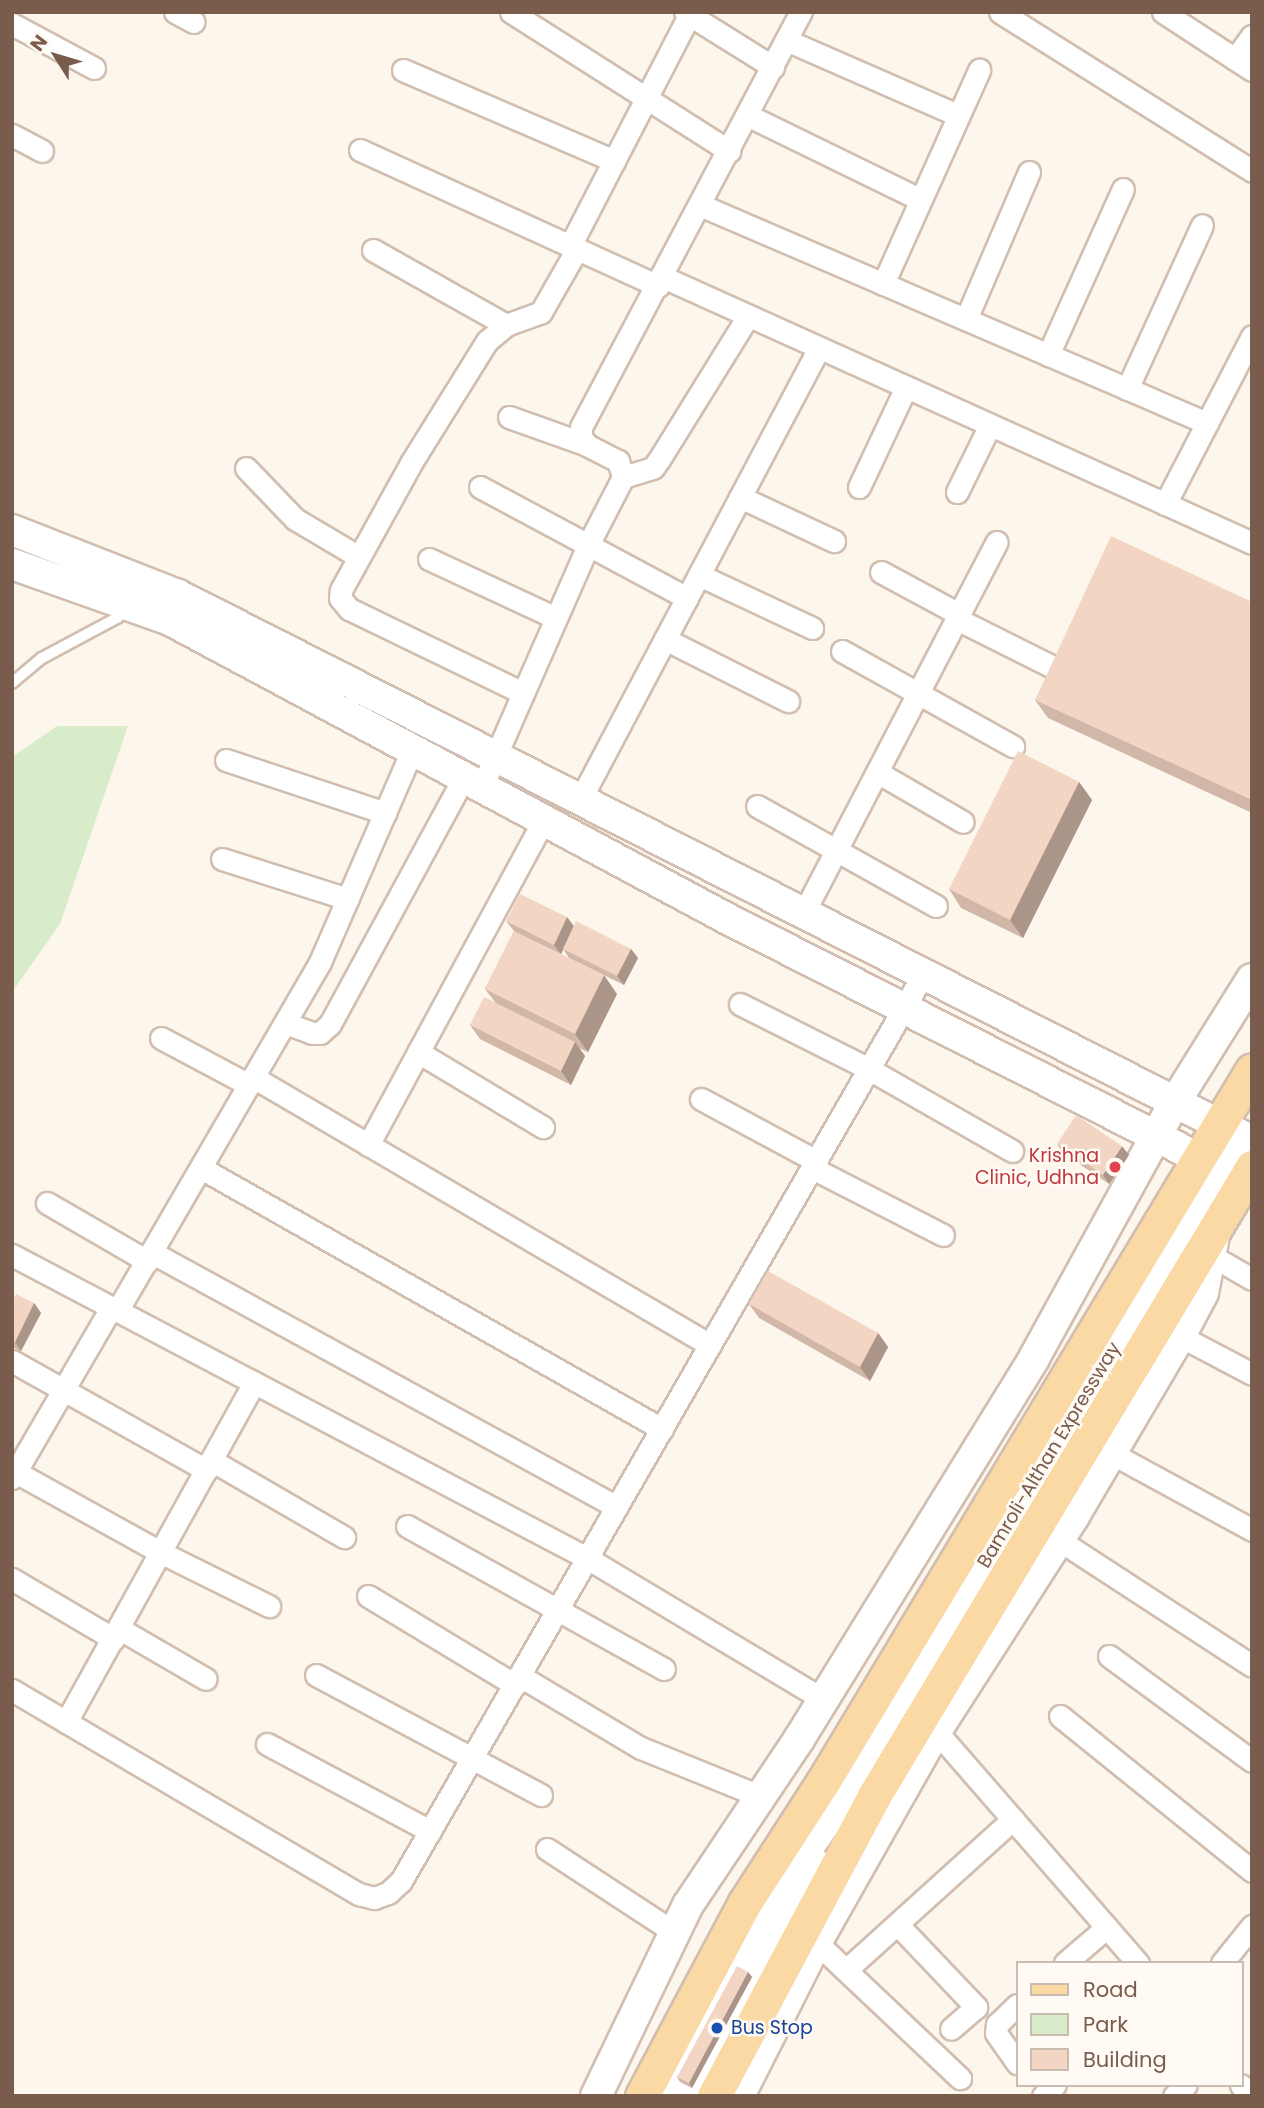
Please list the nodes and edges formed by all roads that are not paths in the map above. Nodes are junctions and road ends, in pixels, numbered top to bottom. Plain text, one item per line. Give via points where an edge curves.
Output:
1 (175, 12) edge
2 (511, 12) edge
3 (801, 12) edge
4 (1000, 12) edge
5 (1163, 12) edge
6 (687, 13) edge
7 (194, 22) dead end
8 (12, 24) edge
9 (1252, 36) edge
10 (786, 40) junction
11 (1244, 64) edge
12 (773, 67) junction
13 (94, 68) dead end
14 (403, 70) dead end
15 (979, 70) dead end
16 (647, 97) junction
17 (747, 115) junction
18 (958, 115) junction
19 (12, 135) edge
20 (360, 150) dead end
21 (42, 151) dead end
22 (729, 151) junction
23 (614, 161) junction
24 (1029, 172) dead end
25 (1252, 172) edge
26 (1123, 189) dead end
27 (919, 199) junction
28 (701, 205) junction
29 (1202, 225) dead end
30 (573, 247) junction
31 (373, 250) dead end
32 (660, 282) junction
33 (883, 284) junction
34 (748, 316) junction
35 (965, 319) junction
36 (506, 325) junction
37 (1252, 336) edge
38 (819, 348) junction
39 (1048, 355) junction
40 (906, 387) junction
41 (1127, 389) junction
42 (509, 417) dead end
43 (1207, 423) junction
44 (990, 425) junction
45 (587, 445) junction
46 (246, 468) dead end
47 (623, 477) junction
48 (480, 487) dead end
49 (859, 487) dead end
50 (957, 492) dead end
51 (740, 497) junction
52 (1165, 504) junction
53 (12, 530) edge
54 (834, 541) dead end
55 (997, 542) dead end
56 (1252, 542) edge
57 (589, 543) junction
58 (359, 557) junction
59 (429, 559) dead end
60 (12, 564) edge
61 (881, 572) dead end
62 (699, 575) junction
63 (687, 597) junction
64 (156, 604) junction
65 (958, 616) junction
66 (556, 618) junction
67 (812, 628) dead end
68 (665, 639) junction
69 (842, 651) dead end
70 (1055, 668) edge
71 (12, 684) edge
72 (919, 692) junction
73 (523, 693) junction
74 (788, 701) dead end
75 (1013, 746) dead end
76 (412, 750) junction
77 (496, 754) junction
78 (226, 760) dead end
79 (877, 772) junction
80 (473, 782) junction
81 (582, 798) junction
82 (757, 806) dead end
83 (385, 813) junction
84 (544, 820) junction
85 (963, 822) dead end
86 (836, 851) junction
87 (222, 859) dead end
88 (348, 899) junction
89 (936, 906) dead end
90 (804, 912) junction
91 (924, 973) junction
92 (1252, 979) edge
93 (740, 1004) dead end
94 (904, 1008) junction
95 (285, 1023) junction
96 (161, 1038) dead end
97 (418, 1052) junction
98 (869, 1069) junction
99 (1252, 1070) edge
100 (251, 1081) junction
101 (701, 1099) dead end
102 (1175, 1102) junction
103 (543, 1127) dead end
104 (1241, 1129) edge
105 (1156, 1136) junction
106 (368, 1144) junction
107 (1012, 1151) dead end
108 (814, 1165) junction
109 (201, 1168) junction
110 (1233, 1171) edge
111 (47, 1203) dead end
112 (943, 1235) dead end
113 (1212, 1242) junction
114 (12, 1255) edge
115 (149, 1256) junction
116 (1252, 1279) edge
117 (114, 1309) junction
118 (1180, 1336) junction
119 (710, 1345) junction
120 (12, 1361) edge
121 (1252, 1374) edge
122 (254, 1383) junction
123 (64, 1390) junction
124 (662, 1429) junction
125 (1111, 1453) junction
126 (208, 1465) junction
127 (13, 1474) edge
128 (617, 1507) junction
129 (407, 1526) dead end
130 (1252, 1530) edge
131 (344, 1537) dead end
132 (1059, 1540) junction
133 (160, 1552) junction
134 (587, 1558) junction
135 (12, 1579) edge
136 (368, 1596) dead end
137 (269, 1606) dead end
138 (559, 1608) junction
139 (117, 1634) junction
140 (1110, 1656) dead end
141 (1252, 1666) edge
142 (664, 1669) dead end
143 (316, 1675) dead end
144 (206, 1679) dead end
145 (517, 1680) junction
146 (12, 1690) edge
147 (823, 1699) junction
148 (1060, 1716) dead end
149 (66, 1722) junction
150 (936, 1731) junction
151 (267, 1744) dead end
152 (472, 1758) junction
153 (1252, 1761) edge
154 (541, 1795) dead end
155 (760, 1796) junction
156 (864, 1812) junction
157 (1013, 1818) junction
158 (430, 1831) junction
159 (547, 1850) dead end
160 (1252, 1871) edge
161 (897, 1924) junction
162 (1107, 1927) junction
163 (674, 1932) junction
164 (1247, 1940) edge
165 (817, 1942) junction
166 (1067, 1961) edge
167 (1136, 1961) edge
168 (1224, 1961) edge
169 (846, 1970) junction
170 (1016, 2006) edge
171 (951, 2029) dead end
172 (1016, 2062) edge
173 (960, 2078) dead end
174 (596, 2096) edge
175 (642, 2096) edge
176 (666, 2096) edge
177 (692, 2096) edge
178 (714, 2096) edge
179 (739, 2096) edge

1 - 7 street
2 - 16 street
3 - 10 street
4 - 25 street
5 - 11 street
6 - 12 street
6 - 16 street
8 - 13 street
9 - 11 street
10 - 12 street
10 - 18 street
12 - 17 street
14 - 23 street
15 - 18 street
16 - 22 street
16 - 23 street
17 - 22 street
17 - 27 street
18 - 27 street
19 - 21 street
20 - 30 street
22 - 28 street
23 - 30 street
24 - 35 street
26 - 39 street
27 - 33 street
28 - 32 street
28 - 33 street
29 - 41 street
30 - 32 street
30 - 36 street via 541,312
31 - 36 street
32 - 34 street
32 - 45 street via 581,427
33 - 35 street
34 - 38 street
34 - 47 street via 653,468
35 - 39 street
36 - 58 street via 487,341
37 - 43 street
38 - 40 street
38 - 51 street
39 - 41 street
40 - 44 street
40 - 49 street
41 - 43 street
42 - 45 street
43 - 52 street
44 - 50 street
44 - 52 street
45 - 47 street via 618,461
46 - 58 street via 295,519
47 - 57 street
48 - 57 street
51 - 54 street
51 - 62 street
52 - 56 street
53 - 64 street
55 - 65 street
57 - 63 street
57 - 66 street
58 - 73 street via 341,590 342,603
59 - 66 street
60 - 64 street
61 - 65 street
62 - 63 street
62 - 67 street
63 - 68 street
64 - 71 lane via 117,618 43,658
64 - 76 street
64 - 77 street
65 - 70 street
65 - 72 street
66 - 73 street
68 - 74 street
68 - 81 street
69 - 72 street
72 - 75 street
72 - 79 street
73 - 77 street
76 - 80 street
76 - 83 street
77 - 80 street
77 - 81 street
78 - 83 street
79 - 85 street
79 - 86 street
80 - 84 street
80 - 95 street via 330,1024 320,1033 312,1033
81 - 90 street
82 - 86 street
83 - 88 street
84 - 94 street
84 - 97 street
86 - 89 street
86 - 90 street
87 - 88 street
88 - 95 street via 320,962
90 - 91 street
91 - 94 street
91 - 102 street
92 - 102 street
93 - 98 street
94 - 98 street
94 - 105 street
95 - 100 street
96 - 100 street
97 - 103 street
97 - 106 street
98 - 107 street
98 - 108 street
99 - 104 main road
100 - 106 street
100 - 109 street
101 - 108 street
102 - 104 street
102 - 105 street
104 - 110 main road
105 - 110 street
105 - 147 street via 1034,1358
106 - 119 street
108 - 112 street
108 - 119 street
109 - 115 street
109 - 124 street
110 - 113 main road
110 - 156 street, Bamroli-Althan Expressway
110 - 175 main road via 744,1903
111 - 115 street
113 - 116 street
113 - 118 street via 1203,1293
113 - 156 main road
114 - 117 street
115 - 117 street
115 - 128 street
117 - 122 street
117 - 123 street
118 - 121 street
118 - 125 street
119 - 124 street
120 - 123 street
122 - 126 street
122 - 134 street
123 - 126 street
123 - 127 street
124 - 128 street
125 - 130 street
125 - 132 street
126 - 131 street
126 - 133 street
127 - 133 street
128 - 134 street
129 - 138 street
132 - 141 street
132 - 150 street
133 - 137 street
133 - 139 street
134 - 138 street
134 - 147 street
135 - 139 street
136 - 145 street
138 - 142 street
138 - 145 street
139 - 144 street
139 - 149 street
140 - 153 street
143 - 152 street
145 - 152 street
145 - 155 street via 641,1748
146 - 149 street
147 - 155 street
148 - 160 street
149 - 158 street via 359,1894 374,1898 388,1893 401,1881
150 - 156 street
150 - 157 street
151 - 158 street
152 - 154 street
152 - 158 street
155 - 163 street
156 - 165 street
156 - 176 street via 766,1908
156 - 177 street via 790,1918
156 - 178 main road
157 - 161 street
157 - 162 street
159 - 163 street
161 - 169 street
161 - 171 street via 976,2007
162 - 166 street
162 - 167 street
163 - 174 street
164 - 168 street
165 - 169 street
165 - 179 street
169 - 173 street
170 - 172 street via 1002,2018 996,2033

